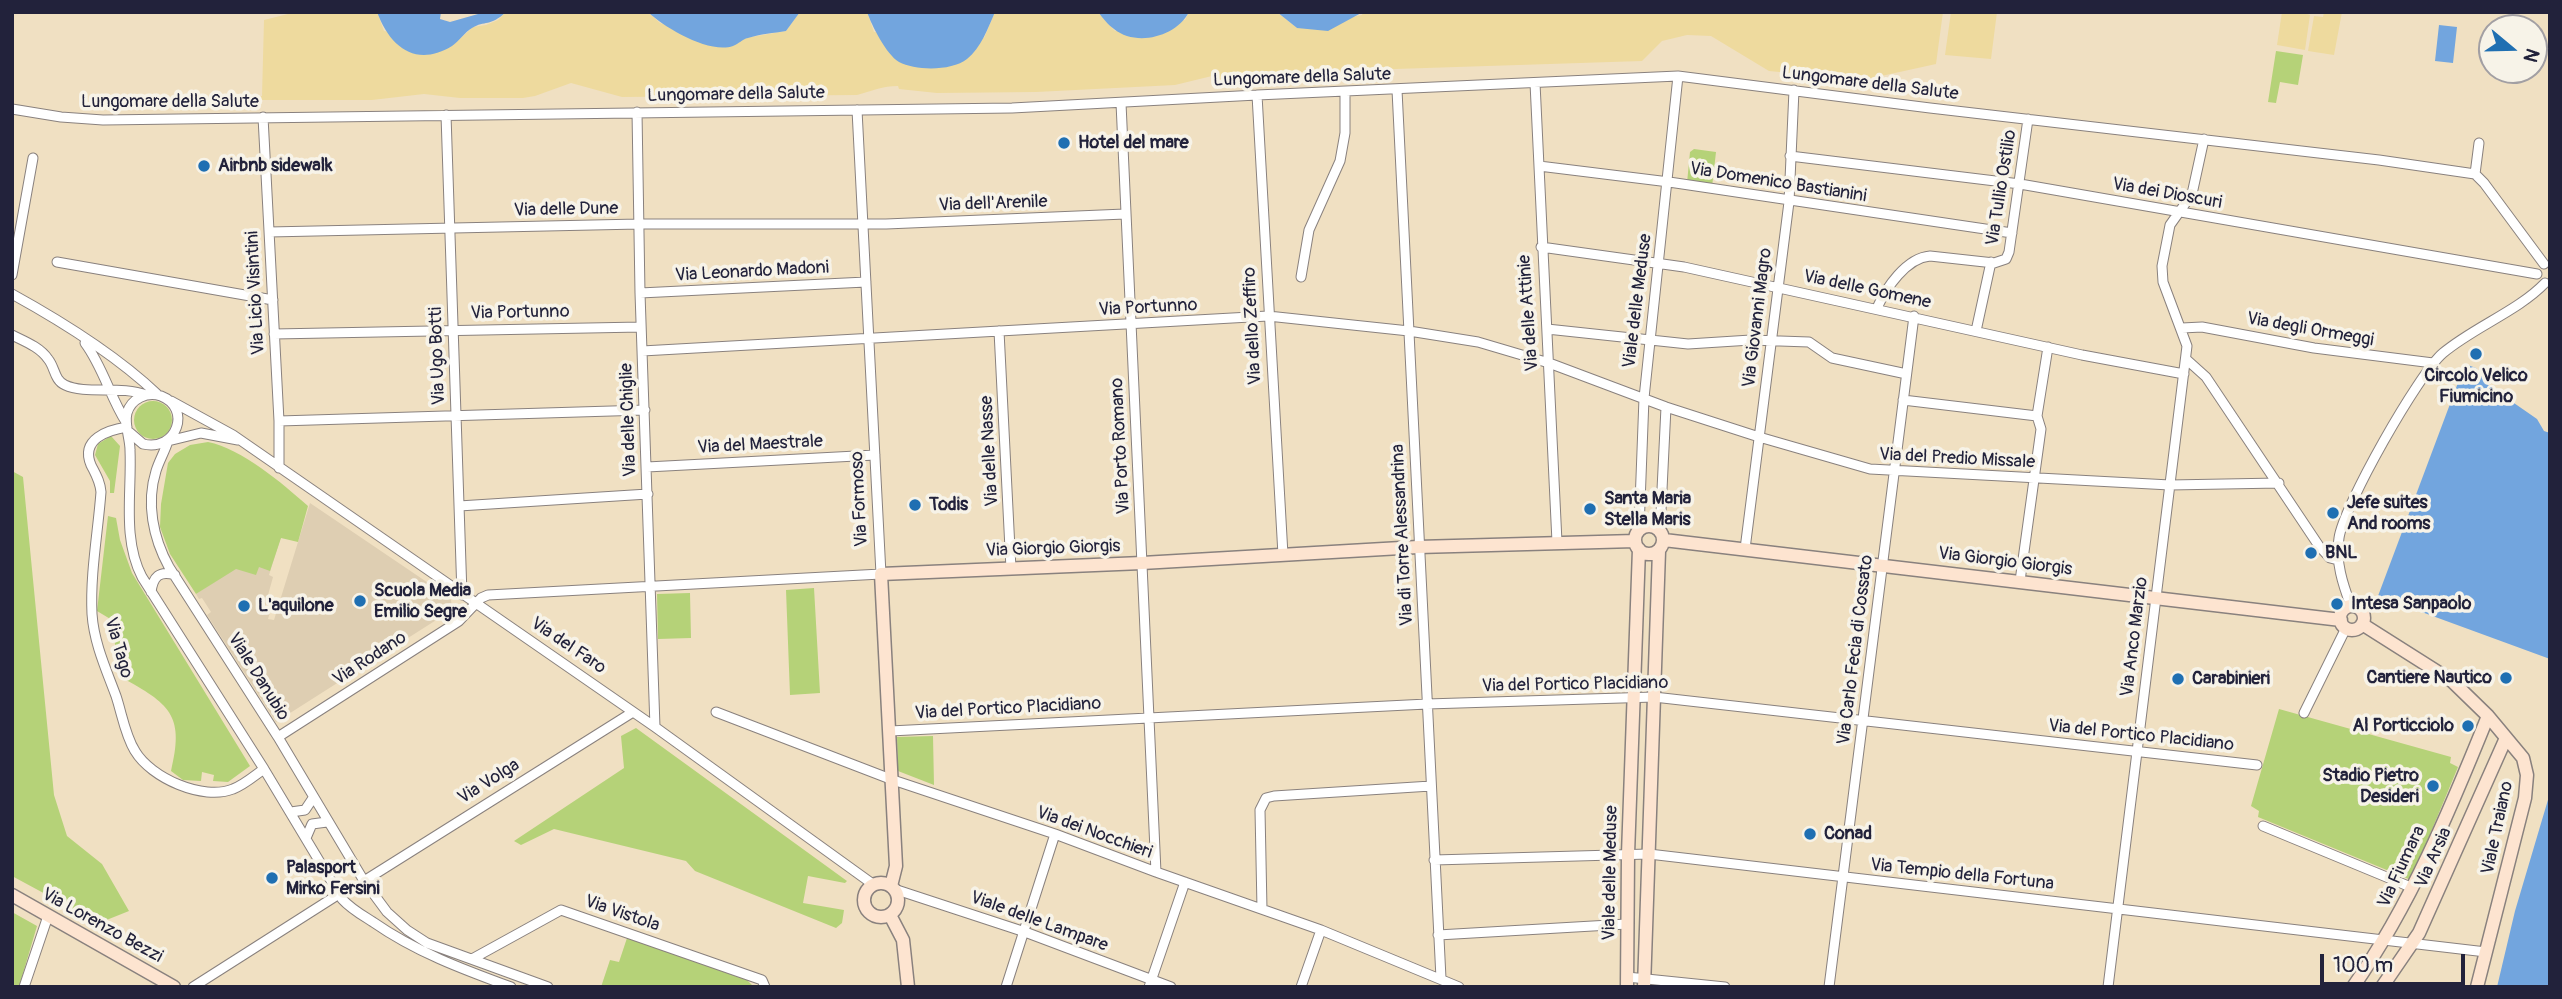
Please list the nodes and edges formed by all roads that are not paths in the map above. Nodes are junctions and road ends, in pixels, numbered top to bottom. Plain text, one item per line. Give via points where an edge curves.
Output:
1 (1678, 76) junction
2 (1535, 83) junction
3 (1397, 90) junction
4 (1794, 90) junction
5 (1345, 92) junction
6 (1257, 94) junction
7 (1121, 103) junction
8 (12, 109) edge
9 (857, 110) junction
10 (637, 112) junction
11 (446, 115) junction
12 (263, 117) junction
13 (2028, 120) junction
14 (2204, 139) junction
15 (2479, 143) dead end
16 (1790, 156) junction
17 (33, 158) dead end
18 (1539, 166) junction
19 (2476, 174) junction
20 (1669, 182) junction
21 (2020, 184) junction
22 (1789, 202) junction
23 (2179, 212) junction
24 (1125, 214) junction
25 (639, 224) junction
26 (863, 224) junction
27 (449, 228) junction
28 (269, 232) junction
29 (2012, 233) junction
30 (1541, 247) junction
31 (58, 262) dead end
32 (1991, 262) junction
33 (1660, 264) junction
34 (2547, 264) edge
35 (2537, 274) junction
36 (12, 275) edge
37 (1301, 277) dead end
38 (866, 282) junction
39 (2547, 283) edge
40 (1777, 286) junction
41 (640, 293) junction
42 (12, 294) edge
43 (273, 300) junction
44 (1877, 308) junction
45 (1268, 316) junction
46 (1914, 316) junction
47 (1131, 324) junction
48 (641, 327) junction
49 (2182, 328) junction
50 (1547, 329) junction
51 (452, 330) junction
52 (999, 331) junction
53 (1409, 331) junction
54 (1976, 331) junction
55 (274, 334) junction
56 (12, 335) edge
57 (83, 338) junction
58 (868, 338) junction
59 (1651, 341) junction
60 (1770, 341) junction
61 (2048, 347) junction
62 (642, 351) junction
63 (2186, 359) junction
64 (1549, 363) junction
65 (2433, 363) junction
66 (1902, 373) dead end
67 (2184, 374) junction
68 (109, 389) junction
69 (146, 395) junction
70 (158, 395) junction
71 (1644, 397) junction
72 (1903, 400) junction
73 (169, 401) junction
74 (1666, 407) junction
75 (645, 410) junction
76 (2038, 416) junction
77 (456, 417) junction
78 (279, 421) junction
79 (127, 427) junction
80 (1759, 438) junction
81 (168, 440) junction
82 (239, 440) junction
83 (875, 455) junction
84 (647, 467) junction
85 (279, 468) junction
86 (1894, 471) junction
87 (2034, 479) junction
88 (2279, 483) junction
89 (2170, 485) junction
90 (648, 495) junction
91 (459, 506) junction
92 (1638, 540) junction
93 (1661, 540) junction
94 (1557, 542) junction
95 (1418, 547) junction
96 (1745, 549) junction
97 (1283, 555) junction
98 (2338, 560) junction
99 (1142, 563) junction
100 (1883, 565) junction
101 (1011, 569) junction
102 (881, 574) junction
103 (175, 575) junction
104 (2020, 581) junction
105 (650, 586) junction
106 (151, 592) junction
107 (462, 595) junction
108 (2156, 599) junction
109 (475, 604) junction
110 (2351, 606) junction
111 (2343, 624) junction
112 (2362, 624) junction
113 (1654, 697) junction
114 (1633, 698) junction
115 (1427, 704) junction
116 (633, 712) junction
117 (716, 712) dead end
118 (2304, 713) dead end
119 (2488, 716) junction
120 (1149, 717) junction
121 (1863, 721) junction
122 (655, 727) junction
123 (890, 731) junction
124 (278, 737) junction
125 (2506, 738) junction
126 (2137, 751) junction
127 (2257, 765) dead end
128 (264, 769) junction
129 (893, 780) junction
130 (1431, 786) junction
131 (313, 797) junction
132 (291, 812) junction
133 (327, 822) junction
134 (2263, 827) dead end
135 (1055, 834) junction
136 (306, 838) junction
137 (1628, 854) junction
138 (1649, 854) junction
139 (1434, 860) junction
140 (1156, 873) junction
141 (1843, 877) junction
142 (364, 881) junction
143 (1185, 883) junction
144 (874, 885) junction
145 (893, 888) junction
146 (2413, 888) junction
147 (339, 894) junction
148 (12, 895) edge
149 (375, 897) junction
150 (2118, 908) junction
151 (1262, 909) junction
152 (361, 915) junction
153 (890, 915) junction
154 (48, 916) junction
155 (1627, 924) junction
156 (1321, 930) junction
157 (1025, 932) junction
158 (1438, 935) junction
159 (2384, 941) junction
160 (2413, 944) junction
161 (2486, 952) junction
162 (472, 959) junction
163 (1441, 978) junction
164 (1627, 982) edge
165 (1644, 982) edge
166 (1150, 983) edge
167 (24, 987) edge
168 (174, 987) edge
169 (193, 987) edge
170 (511, 987) edge
171 (548, 987) edge
172 (765, 987) edge
173 (908, 987) edge
174 (1006, 987) edge
175 (1171, 987) edge
176 (1300, 987) edge
177 (1459, 987) edge
178 (1725, 987) edge
179 (1829, 987) edge
180 (2108, 987) edge
181 (2353, 987) edge
182 (2382, 987) edge
183 (2477, 987) edge

1 - 2 street, Lungomare della Salute
1 - 4 street, Lungomare della Salute
1 - 20 street, Viale delle Meduse
2 - 3 street, Lungomare della Salute
2 - 18 street, Via delle Attinie
3 - 5 street, Lungomare della Salute
3 - 53 street, Via di Torre Alessandrina
4 - 13 street, Lungomare della Salute
4 - 16 street, Via Giovanni Magro
5 - 6 street, Lungomare della Salute
5 - 37 street via 1340,161 1309,230
6 - 7 street, Lungomare della Salute
6 - 45 street, Via dello Zeffiro
7 - 9 street, Lungomare della Salute
7 - 24 street, Via Porto Romano
8 - 12 street, Lungomare della Salute via 89,120
9 - 10 street, Lungomare della Salute
9 - 26 street, Via Formoso
10 - 11 street, Lungomare della Salute
10 - 25 street, Via delle Chiglie
11 - 12 street, Lungomare della Salute
11 - 27 street, Via Ugo Botti
12 - 28 street, Via Licio Visintini
13 - 14 street, Lungomare della Salute
13 - 21 street, Via Tullio Ostilio
14 - 19 street, Lungomare della Salute
14 - 23 street via 2192,194
15 - 19 street
16 - 21 street, Via dei Dioscuri
16 - 22 street, Via Giovanni Magro
17 - 36 street
18 - 20 street, Via Domenico Bastianini
18 - 30 street, Via delle Attinie
19 - 34 street
20 - 22 street, Via Domenico Bastianini
20 - 33 street, Viale delle Meduse
21 - 23 street, Via dei Dioscuri
21 - 29 street, Via Tullio Ostilio
22 - 29 street, Via Domenico Bastianini
22 - 40 street, Via Giovanni Magro
23 - 35 street, Via dei Dioscuri
23 - 49 street via 2168,229 2162,269 2164,286
24 - 26 street, Via dell'Arenile
24 - 47 street, Via Porto Romano
25 - 26 street, Via delle Dune
25 - 27 street, Via delle Dune
25 - 41 street, Via delle Chiglie
26 - 38 street, Via Formoso
27 - 28 street, Via delle Dune
27 - 51 street, Via Ugo Botti
28 - 43 street, Via Licio Visintini
29 - 32 street, Via Tullio Ostilio via 2007,257
30 - 33 street, Via delle Gomene
30 - 50 street, Via delle Attinie
31 - 43 street
32 - 44 street via 1921,257 1889,286
32 - 54 street, Via Tullio Ostilio
33 - 40 street, Via delle Gomene
33 - 59 street, Viale delle Meduse
34 - 35 street
35 - 39 street
38 - 41 street, Via Leonardo Madoni
38 - 58 street, Via Formoso
39 - 65 street
40 - 44 street, Via delle Gomene
40 - 60 street, Via Giovanni Magro
41 - 48 street, Via delle Chiglie
42 - 57 street
43 - 55 street, Via Licio Visintini
44 - 46 street, Via delle Gomene
45 - 47 street, Via Portunno
45 - 53 street, Via Portunno
45 - 97 street, Via dello Zeffiro
46 - 54 street, Via delle Gomene
46 - 72 street, Via Carlo Fecia di Cossato
47 - 52 street, Via Portunno
47 - 99 street, Via Porto Romano
48 - 51 street, Via Portunno
48 - 62 street, Via delle Chiglie
49 - 63 street, Via Anco Marzio via 2188,346
49 - 65 street, Via degli Ormeggi via 2202,327 2314,348
50 - 59 street
50 - 64 street, Via delle Attinie
51 - 55 street, Via Portunno
51 - 77 street, Via Ugo Botti
52 - 58 street, Via Portunno
52 - 101 street, Via delle Nasse
53 - 64 street, Via Portunno via 1473,341
53 - 95 street, Via di Torre Alessandrina
54 - 61 street, Via delle Gomene
55 - 78 street, Via Licio Visintini
56 - 68 street via 47,356 63,384
57 - 68 street
57 - 70 street
58 - 62 street, Via Portunno
58 - 83 street, Via Formoso
59 - 60 street via 1703,345
59 - 71 street, Viale delle Meduse
60 - 66 street via 1809,342 1828,356
60 - 80 street, Via Giovanni Magro
61 - 67 street, Via delle Gomene
61 - 76 street
62 - 75 street, Via delle Chiglie
63 - 67 street, Via Anco Marzio
63 - 88 street via 2206,376
64 - 71 street, Via Portunno
64 - 94 street, Via delle Attinie
65 - 98 street via 2343,519
67 - 89 street, Via Anco Marzio
68 - 69 street
68 - 79 street
69 - 70 street
69 - 79 street via 133,402
70 - 73 street
71 - 74 street, Via del Predio Missale
71 - 92 street, Viale delle Meduse
72 - 76 street
72 - 86 street, Via Carlo Fecia di Cossato
73 - 81 street via 178,421
73 - 82 street, Via del Faro
74 - 80 street, Via del Predio Missale
74 - 93 street, Viale delle Meduse
75 - 77 street
75 - 84 street, Via delle Chiglie
76 - 87 street via 2041,429
77 - 78 street
77 - 91 street, Via Ugo Botti
78 - 85 street, Via Licio Visintini
79 - 81 street via 138,442 149,446
79 - 106 street via 132,545
79 - 128 street, Via Tago via 100,435 89,457 101,492 93,622 131,745 154,771 189,789 230,790
80 - 86 street, Via del Predio Missale via 1854,466
80 - 96 street, Via Giovanni Magro
81 - 82 street via 198,433
81 - 103 street, Viale Danubio via 155,474 151,506 157,539
82 - 85 street, Via del Faro
83 - 84 street, Via del Maestrale
83 - 102 street, Via Formoso
84 - 90 street, Via delle Chiglie
85 - 107 street, Via del Faro
86 - 87 street, Via del Predio Missale
86 - 100 street, Via Carlo Fecia di Cossato
87 - 89 street, Via del Predio Missale
87 - 104 street
88 - 89 street, Via del Predio Missale
88 - 98 street via 2321,549
89 - 108 street, Via Anco Marzio
90 - 91 street
90 - 105 street, Via delle Chiglie
91 - 107 street, Via Ugo Botti
92 - 93 street via 1650,526
92 - 93 street via 1649,554
92 - 94 street, Via Giorgio Giorgis
92 - 114 street, Viale delle Meduse
93 - 96 street, Via Giorgio Giorgis
93 - 113 street, Viale delle Meduse
94 - 95 street, Via Giorgio Giorgis
95 - 97 street, Via Giorgio Giorgis
95 - 115 street, Via di Torre Alessandrina
96 - 100 street, Via Giorgio Giorgis
97 - 99 street, Via Giorgio Giorgis
98 - 110 street
99 - 101 street, Via Giorgio Giorgis
99 - 120 street, Via Porto Romano
100 - 104 street, Via Giorgio Giorgis
100 - 121 street, Via Carlo Fecia di Cossato
101 - 102 street, Via Giorgio Giorgis
102 - 105 street, Via Giorgio Giorgis
102 - 123 street, Via Formoso
103 - 106 street via 158,575
103 - 124 street, Viale Danubio
104 - 108 street, Via Giorgio Giorgis
105 - 109 street, Via Giorgio Giorgis via 491,594
105 - 122 street, Via delle Chiglie
106 - 128 street
107 - 109 street, Via del Faro
108 - 111 street, Via Giorgio Giorgis
108 - 126 street, Via Anco Marzio
109 - 116 street, Via del Faro
109 - 124 street, Via Rodano via 459,621
110 - 111 street via 2344,610
110 - 112 street via 2361,610
111 - 112 street via 2353,630
111 - 118 street
112 - 119 street, Viale Traiano via 2454,683
113 - 114 street, Via del Portico Placidiano
113 - 121 street, Via del Portico Placidiano
113 - 138 street, Viale delle Meduse
114 - 115 street, Via del Portico Placidiano
114 - 137 street, Viale delle Meduse
115 - 120 street, Via del Portico Placidiano
115 - 130 street, Via di Torre Alessandrina
116 - 122 street, Via del Faro
116 - 142 street, Via Volga
117 - 129 street, Via dei Nocchieri
119 - 125 street, Viale Traiano
119 - 146 street, Via Fiumara
120 - 123 street, Via del Portico Placidiano
120 - 140 street, Via Porto Romano
121 - 126 street, Via del Portico Placidiano
121 - 141 street, Via Carlo Fecia di Cossato
122 - 144 street, Via del Faro
123 - 129 street, Via Formoso
124 - 131 street, Viale Danubio
125 - 160 street, Via Arsia
125 - 161 street, Viale Traiano via 2524,762 2526,789
126 - 127 street, Via del Portico Placidiano
126 - 150 street, Via Anco Marzio
128 - 132 street
129 - 135 street, Via dei Nocchieri
129 - 145 street, Via Formoso
130 - 139 street, Via di Torre Alessandrina
130 - 151 street via 1264,800 1259,814
131 - 132 street via 305,810
131 - 133 street, Viale Danubio
132 - 136 street
133 - 136 street via 312,824
133 - 142 street, Viale Danubio
134 - 146 street
135 - 140 street, Via dei Nocchieri
135 - 157 street
136 - 147 street
137 - 138 street, Via Tempio della Fortuna
137 - 139 street, Via Tempio della Fortuna
137 - 155 street, Viale delle Meduse
138 - 141 street, Via Tempio della Fortuna
138 - 165 street, Viale delle Meduse
139 - 158 street, Via di Torre Alessandrina
140 - 143 street, Via dei Nocchieri
141 - 150 street, Via Tempio della Fortuna
141 - 179 street, Via Carlo Fecia di Cossato
142 - 149 street, Viale Danubio
143 - 151 street, Via dei Nocchieri
143 - 166 street
144 - 145 street
144 - 153 street via 866,893 866,908 879,917
145 - 153 street via 897,906
145 - 157 street, Viale delle Lampare
146 - 159 street, Via Fiumara
147 - 152 street
147 - 169 street
148 - 154 street, Via Lorenzo Bezzi
149 - 152 street via 372,911
149 - 162 street, Viale Danubio via 417,937
150 - 159 street, Via Tempio della Fortuna
150 - 180 street, Via Anco Marzio
151 - 156 street, Via dei Nocchieri
152 - 170 street via 429,956
153 - 173 street via 903,940
154 - 167 street
154 - 168 street, Via Lorenzo Bezzi
155 - 158 street
155 - 164 street, Viale delle Meduse
156 - 163 street, Via dei Nocchieri
156 - 176 street
157 - 166 street, Viale delle Lampare
157 - 174 street
158 - 163 street, Via di Torre Alessandrina
159 - 160 street, Via Tempio della Fortuna
159 - 181 street, Via Fiumara
160 - 161 street, Via Tempio della Fortuna
160 - 182 street, Via Arsia
161 - 183 street, Viale Traiano
162 - 171 street, Viale Danubio
162 - 172 street, Via Vistola via 561,910 762,980
163 - 177 street, Via dei Nocchieri
164 - 165 street
165 - 178 street
166 - 175 street, Viale delle Lampare

